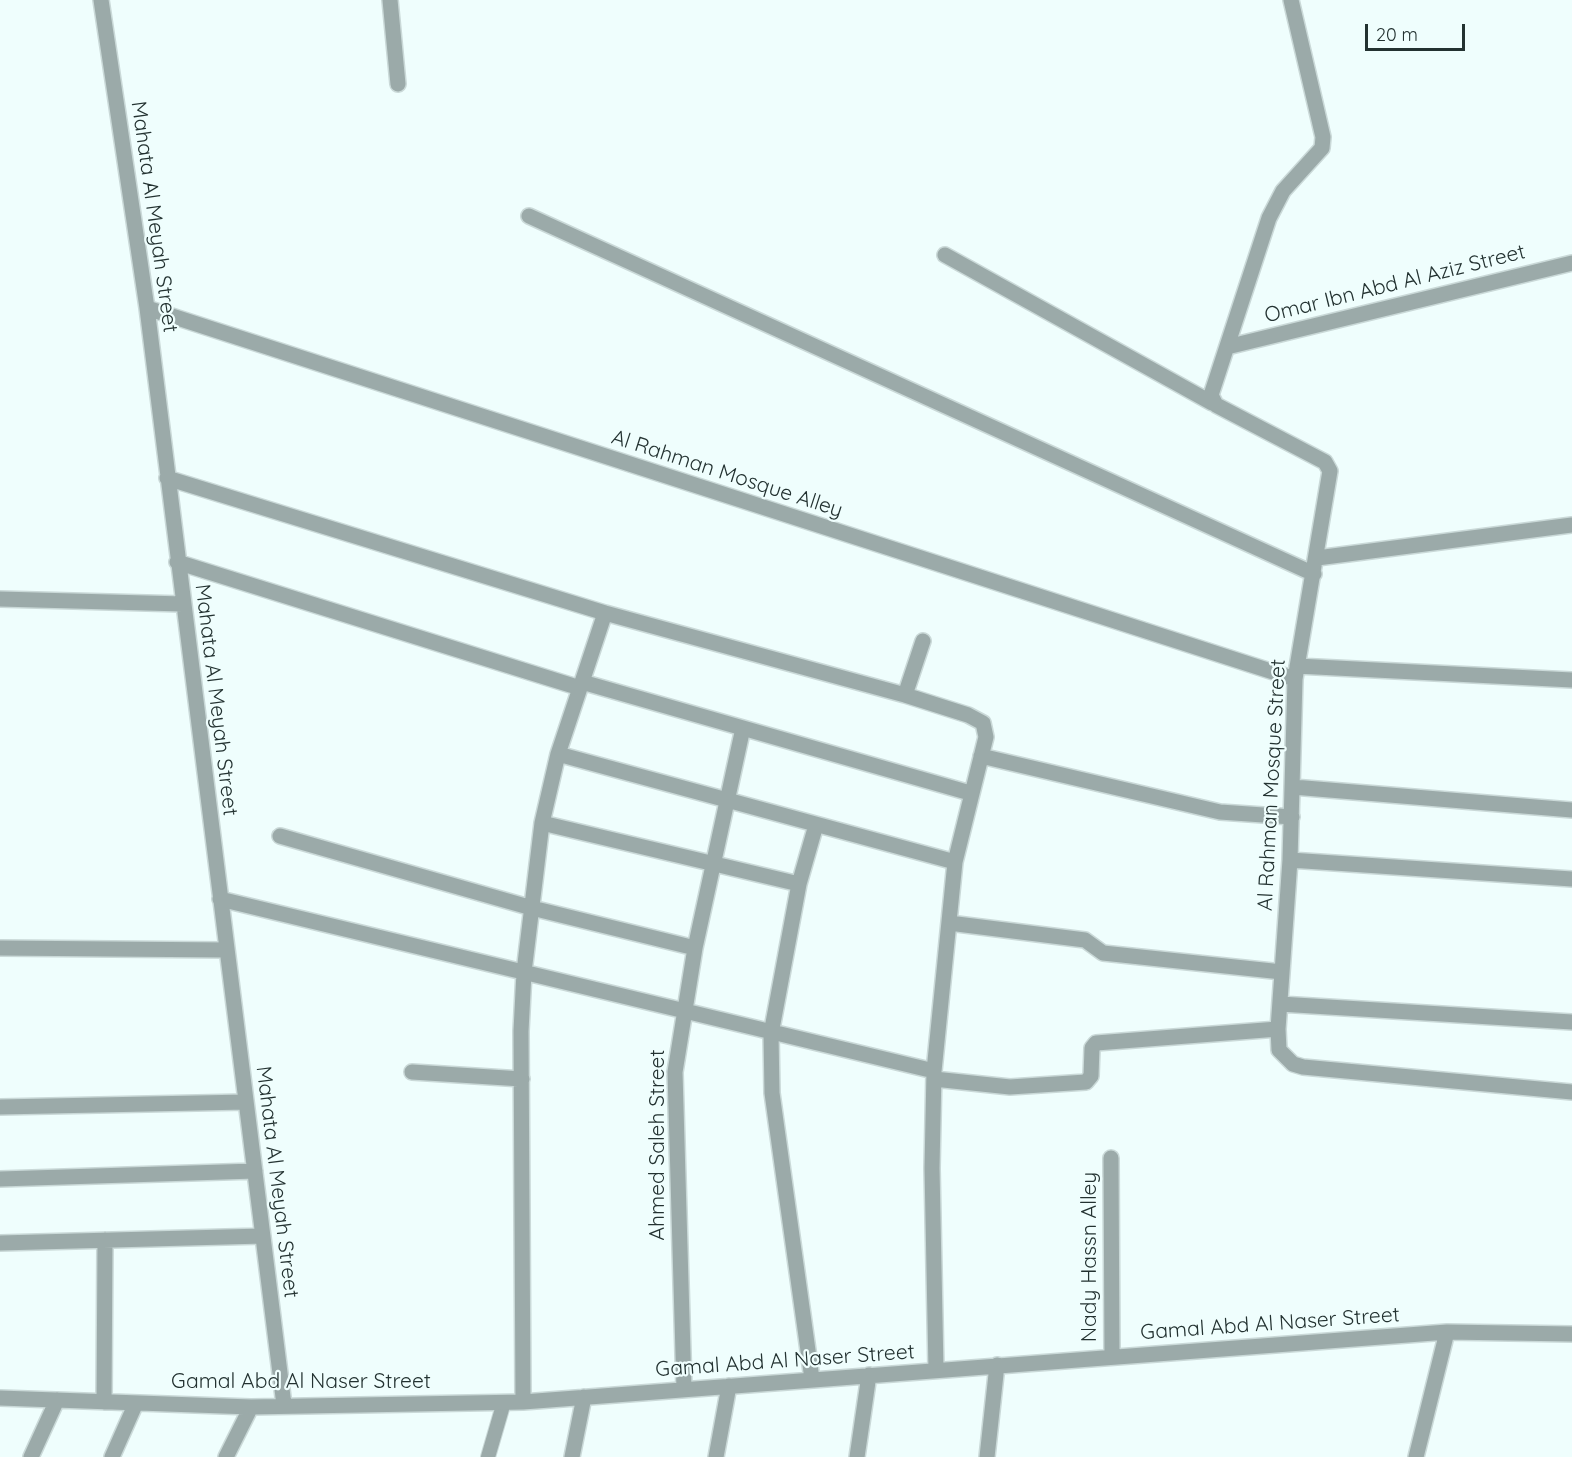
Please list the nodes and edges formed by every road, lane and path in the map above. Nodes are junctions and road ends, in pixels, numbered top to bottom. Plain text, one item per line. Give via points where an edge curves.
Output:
1 (101, 0) edge
2 (390, 0) edge
3 (1291, 0) edge
4 (398, 84) dead end
5 (529, 216) dead end
6 (945, 255) dead end
7 (1572, 262) edge
8 (147, 308) junction
9 (1227, 347) junction
10 (1212, 403) junction
11 (167, 478) junction
12 (1572, 525) edge
13 (1317, 558) junction
14 (177, 562) junction
15 (1314, 574) junction
16 (0, 599) edge
17 (183, 604) junction
18 (605, 613) junction
19 (923, 641) dead end
20 (1296, 673) junction
21 (1572, 680) edge
22 (581, 685) junction
23 (905, 695) junction
24 (744, 728) junction
25 (558, 754) junction
26 (981, 756) junction
27 (1293, 787) junction
28 (970, 793) junction
29 (728, 801) junction
30 (1572, 810) edge
31 (1292, 817) junction
32 (542, 823) junction
33 (816, 825) junction
34 (279, 836) dead end
35 (1290, 860) junction
36 (955, 862) junction
37 (713, 864) junction
38 (1572, 879) edge
39 (799, 884) junction
40 (220, 899) junction
41 (532, 908) junction
42 (950, 923) junction
43 (0, 948) edge
44 (695, 948) junction
45 (226, 950) junction
46 (524, 972) junction
47 (1282, 972) junction
48 (1280, 1004) junction
49 (683, 1010) junction
50 (1572, 1022) edge
51 (1278, 1029) junction
52 (771, 1034) junction
53 (412, 1072) dead end
54 (934, 1075) junction
55 (522, 1079) junction
56 (1572, 1092) edge
57 (246, 1102) junction
58 (0, 1107) edge
59 (1111, 1158) dead end
60 (255, 1171) junction
61 (0, 1179) edge
62 (263, 1236) junction
63 (105, 1240) junction
64 (0, 1243) edge
65 (1447, 1332) junction
66 (1572, 1334) edge
67 (1112, 1356) junction
68 (997, 1365) junction
69 (936, 1370) junction
70 (869, 1375) junction
71 (812, 1379) junction
72 (729, 1386) junction
73 (684, 1389) junction
74 (584, 1397) junction
75 (0, 1398) edge
76 (57, 1400) junction
77 (104, 1402) junction
78 (504, 1402) junction
79 (523, 1402) junction
80 (136, 1403) junction
81 (284, 1406) junction
82 (251, 1407) junction
83 (31, 1457) edge
84 (112, 1457) edge
85 (226, 1457) edge
86 (488, 1457) edge
87 (572, 1457) edge
88 (716, 1457) edge
89 (857, 1457) edge
90 (987, 1457) edge
91 (1416, 1457) edge

1 - 8 street, Mahata Al Meyah Street
2 - 4 street
3 - 9 street via 1323,137 1322,148 1283,192 1269,218
5 - 15 street
6 - 10 street
7 - 9 street, Omar Ibn Abd Al Aziz Street
8 - 11 street, Mahata Al Meyah Street
8 - 20 street, Al Rahman Mosque Alley
9 - 10 street via 1212,391
10 - 13 street, Al Rahman Mosque Street via 1328,466 1330,482
11 - 14 street, Mahata Al Meyah Street
11 - 18 street
12 - 13 street
13 - 15 street, Al Rahman Mosque Street
14 - 17 street, Mahata Al Meyah Street
14 - 22 street
15 - 20 street, Al Rahman Mosque Street
16 - 17 street
17 - 40 street, Mahata Al Meyah Street
18 - 22 street
18 - 23 street
19 - 23 street
20 - 21 street, Al Rahman Mosque Alley
20 - 27 street, Al Rahman Mosque Street
22 - 24 street
22 - 25 street
23 - 26 street via 982,723 986,737
24 - 28 street
24 - 29 street, Ahmed Saleh Street
25 - 29 street
25 - 32 street
26 - 28 street
26 - 31 street via 1220,812
27 - 30 street
27 - 31 street, Al Rahman Mosque Street
28 - 36 street
29 - 33 street
29 - 37 street, Ahmed Saleh Street
31 - 35 street, Al Rahman Mosque Street
32 - 37 street
32 - 41 street
33 - 36 street
33 - 39 street
34 - 41 street
35 - 38 street
35 - 47 street, Al Rahman Mosque Street
36 - 42 street
37 - 39 street
37 - 44 street, Ahmed Saleh Street
39 - 52 street
40 - 45 street, Mahata Al Meyah Street
40 - 46 street
41 - 44 street
41 - 46 street
42 - 47 street via 1085,940 1103,953
42 - 54 street
43 - 45 street
44 - 49 street, Ahmed Saleh Street
45 - 57 street, Mahata Al Meyah Street
46 - 49 street
46 - 55 street
47 - 48 street, Al Rahman Mosque Street
48 - 50 street
48 - 51 street, Al Rahman Mosque Street
49 - 52 street
49 - 73 street, Ahmed Saleh Street via 675,1072
51 - 54 street via 1096,1043 1092,1047 1090,1079 1086,1082 1010,1087
51 - 56 street, Al Rahman Mosque Street via 1279,1050 1293,1064
52 - 54 street
52 - 71 street via 772,1093
53 - 55 street
54 - 69 street
55 - 79 street
57 - 58 street
57 - 60 street, Mahata Al Meyah Street
59 - 67 street, Nady Hassn Alley
60 - 61 street
60 - 62 street, Mahata Al Meyah Street
62 - 63 street
62 - 81 street, Mahata Al Meyah Street
63 - 64 street
63 - 77 street
65 - 66 street, Gamal Abd Al Naser Street
65 - 67 street, Gamal Abd Al Naser Street
65 - 91 street
67 - 68 street, Gamal Abd Al Naser Street
68 - 69 street, Gamal Abd Al Naser Street
68 - 90 street
69 - 70 street, Gamal Abd Al Naser Street
70 - 71 street, Gamal Abd Al Naser Street
70 - 89 street
71 - 72 street, Gamal Abd Al Naser Street
72 - 73 street, Gamal Abd Al Naser Street
72 - 88 street
73 - 74 street, Gamal Abd Al Naser Street
74 - 79 street, Gamal Abd Al Naser Street
74 - 87 street
75 - 76 street, Gamal Abd Al Naser Street
76 - 77 street, Gamal Abd Al Naser Street
76 - 83 street
77 - 80 street, Gamal Abd Al Naser Street
78 - 79 street, Gamal Abd Al Naser Street
78 - 81 street, Gamal Abd Al Naser Street
78 - 86 lane
80 - 82 street, Gamal Abd Al Naser Street
80 - 84 street
81 - 82 street, Gamal Abd Al Naser Street
82 - 85 street

